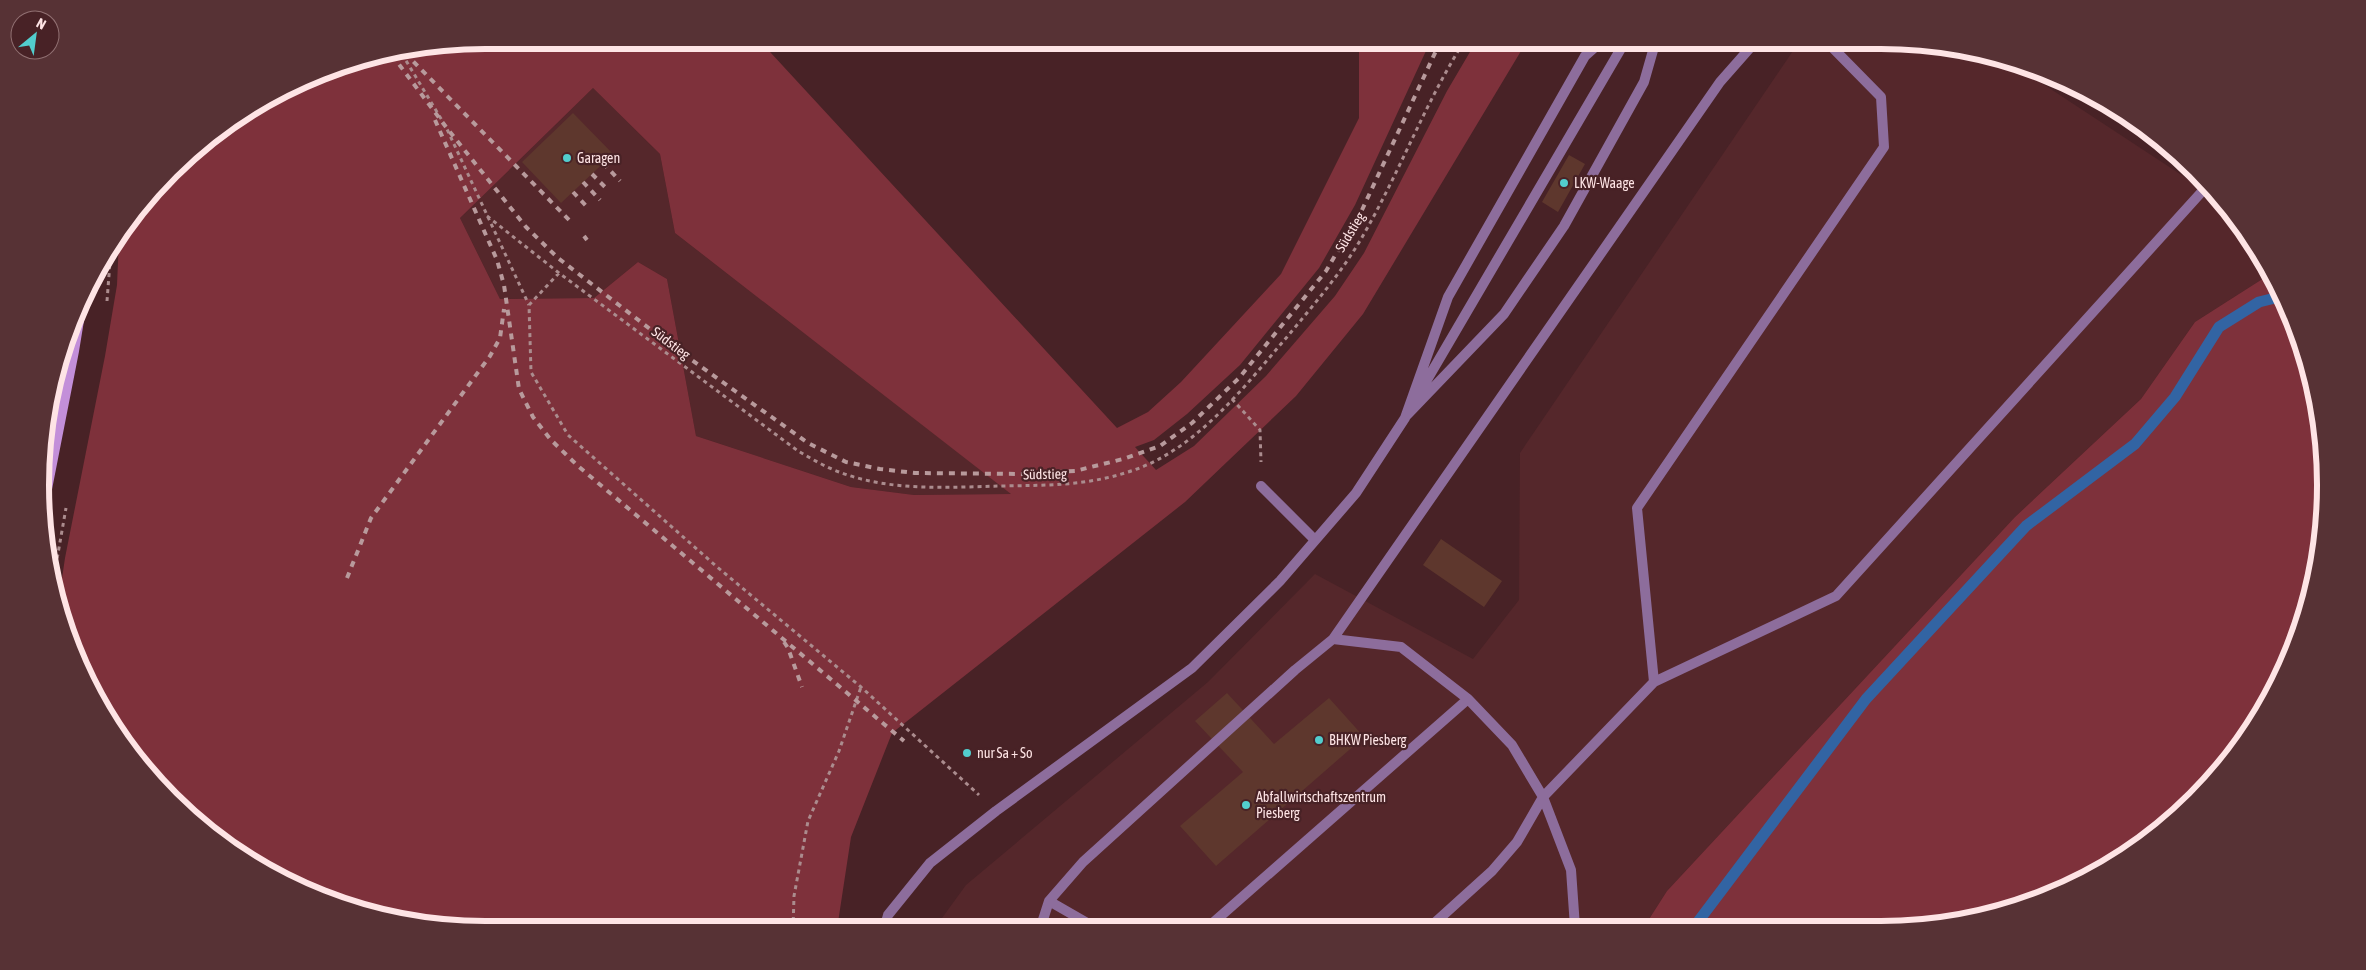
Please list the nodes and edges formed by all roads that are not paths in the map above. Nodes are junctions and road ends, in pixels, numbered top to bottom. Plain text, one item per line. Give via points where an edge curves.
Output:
1 (1593, 49) edge
2 (1621, 49) edge
3 (1653, 49) edge
4 (1749, 49) edge
5 (1834, 49) edge
6 (2203, 191) edge
7 (77, 331) edge
8 (1405, 418) junction
9 (49, 477) edge
10 (1261, 486) road end
11 (1315, 540) junction
12 (1333, 639) junction
13 (1654, 682) junction
14 (1468, 699) junction
15 (1543, 797) junction
16 (1049, 901) junction
17 (886, 921) edge
18 (1042, 921) edge
19 (1084, 921) edge
20 (1215, 921) edge
21 (1438, 921) edge
22 (1575, 921) edge

1 - 8 lane via 1585,56 1448,297
2 - 8 lane
3 - 8 lane via 1644,82 1564,226 1504,314
4 - 12 lane via 1720,82
5 - 13 lane via 1881,97 1884,147 1637,508
6 - 13 lane via 1836,596
7 - 9 street
8 - 11 lane via 1356,493
10 - 11 lane
11 - 17 lane via 1280,581 1192,668 930,863 888,914
12 - 14 lane via 1401,647
12 - 16 lane via 1084,862
13 - 15 lane
14 - 15 lane via 1512,745
14 - 20 lane
15 - 21 lane via 1517,842 1492,871
15 - 22 lane via 1571,870
16 - 18 lane
16 - 19 lane

